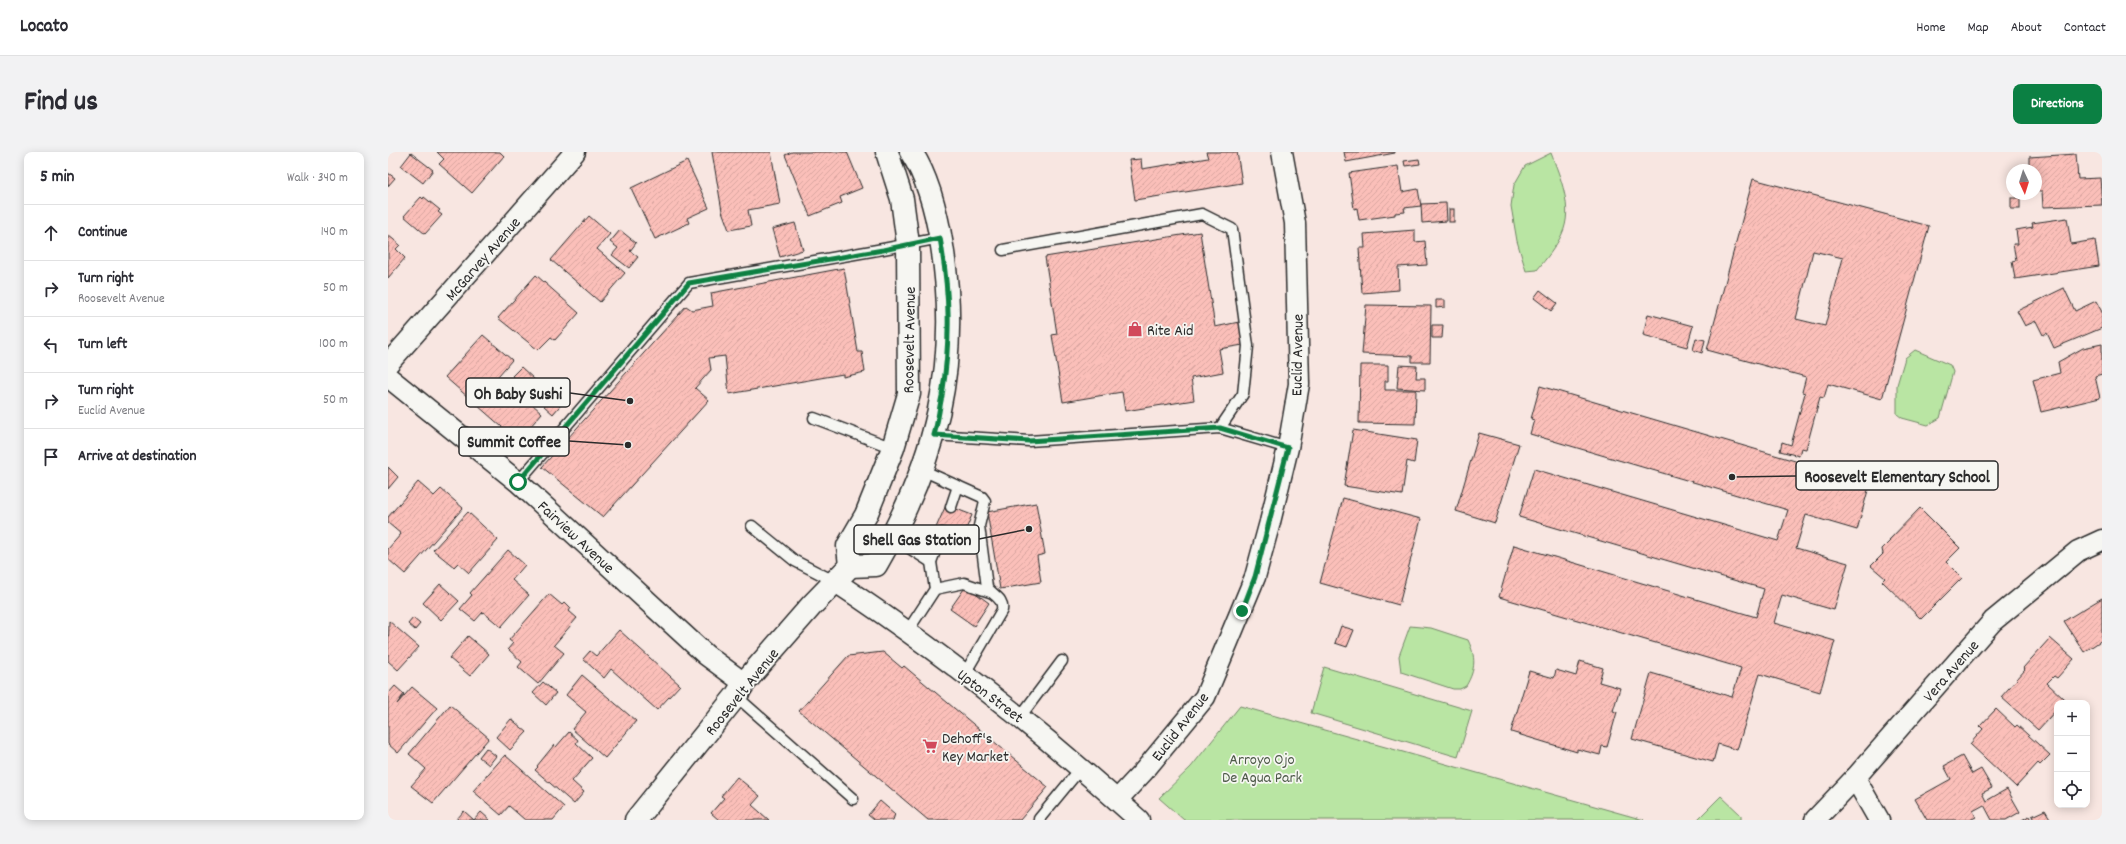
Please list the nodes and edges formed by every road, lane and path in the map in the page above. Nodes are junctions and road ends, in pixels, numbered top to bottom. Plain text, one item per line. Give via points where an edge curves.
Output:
1 (575, 152) edge
2 (887, 152) edge
3 (911, 152) edge
4 (1282, 152) edge
5 (940, 238) junction
6 (908, 244) junction
7 (1003, 250) dead end
8 (388, 364) edge
9 (388, 377) edge
10 (814, 418) dead end
11 (1220, 428) junction
12 (934, 435) junction
13 (893, 448) junction
14 (1288, 448) junction
15 (922, 470) junction
16 (518, 482) junction
17 (958, 486) junction
18 (951, 507) dead end
19 (752, 526) dead end
20 (942, 533) dead end
21 (892, 537) junction
22 (2102, 540) edge
23 (931, 562) junction
24 (850, 566) junction
25 (834, 581) junction
26 (934, 589) junction
27 (990, 592) junction
28 (906, 632) junction
29 (1062, 661) dead end
30 (964, 675) junction
31 (740, 690) junction
32 (1020, 717) junction
33 (1081, 768) junction
34 (1855, 778) junction
35 (853, 799) dead end
36 (1118, 800) junction
37 (1039, 819) dead end
38 (636, 820) edge
39 (1140, 820) edge
40 (1815, 820) edge
41 (1879, 820) edge

1 - 8 street, McGarvey Avenue
2 - 6 street, Roosevelt Avenue via 902,199
3 - 5 street via 938,199 937,219
4 - 14 street, Euclid Avenue via 1295,223 1298,322 1299,384
5 - 6 lane
5 - 12 street via 947,279 950,324 945,378
6 - 13 street, Roosevelt Avenue via 909,394
6 - 16 lane via 689,283
7 - 11 lane via 1202,214 1232,229 1248,346 1243,394
9 - 16 street, Fairview Avenue
10 - 13 lane
11 - 12 lane via 1029,441
11 - 14 lane
12 - 15 street
13 - 24 street, Roosevelt Avenue via 866,515 848,546
14 - 36 street, Euclid Avenue via 1255,577 1205,697
15 - 17 lane
15 - 21 street
16 - 31 street, Fairview Avenue via 706,655
17 - 18 lane
17 - 27 lane via 982,497 985,501 979,526 987,587
19 - 25 lane via 795,561
20 - 23 lane
21 - 23 lane
21 - 24 street via 876,565
22 - 34 street, Vera Avenue via 2078,551 1993,621
23 - 26 lane
24 - 25 street, Roosevelt Avenue
25 - 28 street, Upton Street
25 - 31 street, Roosevelt Avenue
26 - 27 lane via 964,583
26 - 28 lane
27 - 30 lane via 1001,600 1002,610
28 - 30 street, Upton Street
29 - 32 lane
30 - 32 street, Upton Street
31 - 35 lane
31 - 38 street, Roosevelt Avenue
32 - 33 street, Upton Street
33 - 36 street, Upton Street
33 - 37 lane
34 - 40 street, Vera Avenue
34 - 41 street
36 - 39 street, Upton Street

